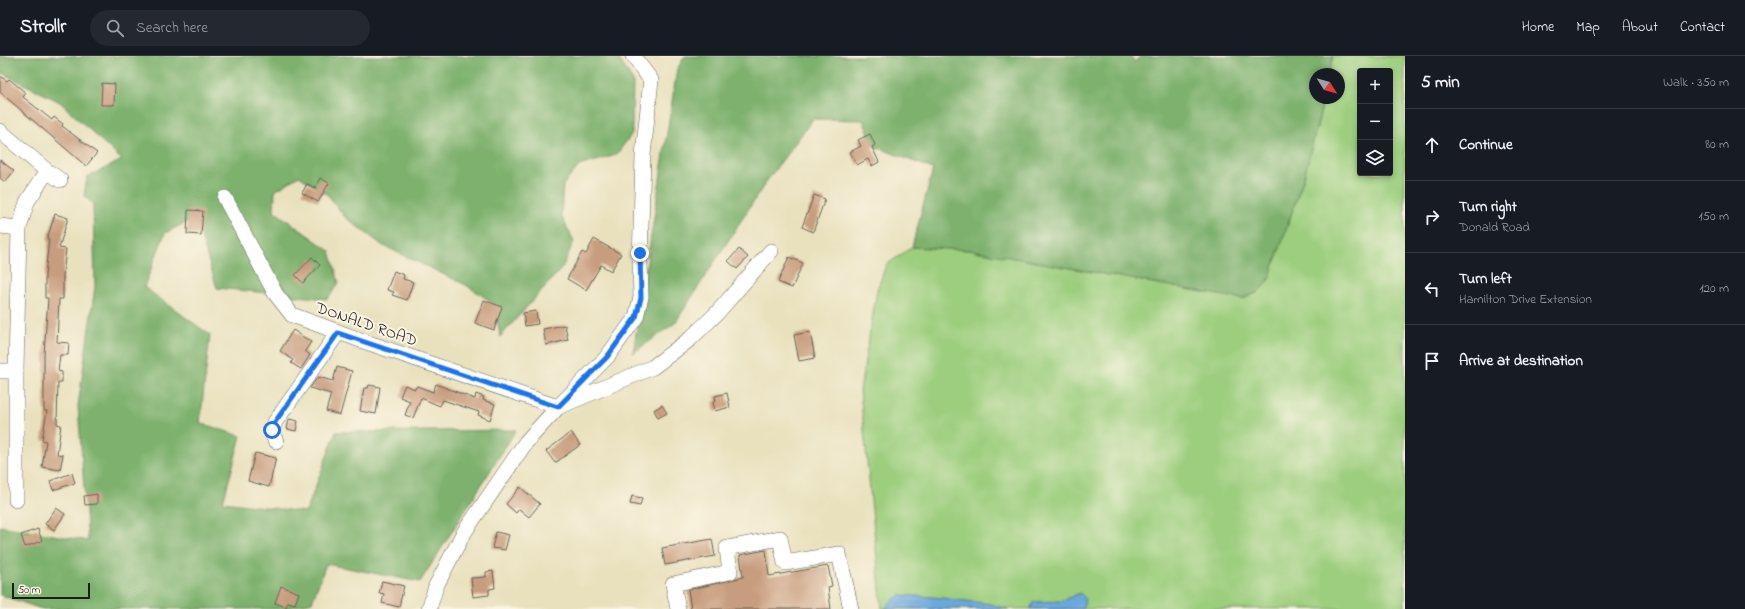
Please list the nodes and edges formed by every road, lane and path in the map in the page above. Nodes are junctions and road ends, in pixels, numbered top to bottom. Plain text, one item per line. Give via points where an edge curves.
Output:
1 (633, 56) edge
2 (0, 131) edge
3 (46, 171) junction
4 (60, 180) dead end
5 (225, 198) dead end
6 (0, 226) edge
7 (19, 228) junction
8 (771, 251) dead end
9 (338, 333) junction
10 (0, 371) edge
11 (16, 371) junction
12 (558, 407) junction
13 (276, 441) dead end
14 (16, 500) dead end
15 (430, 609) edge
16 (678, 609) edge
17 (851, 609) edge

1 - 12 street via 651,80 643,155 641,298 636,317 607,357
2 - 3 street
3 - 4 street
3 - 7 street via 27,202
5 - 9 street, DONALD ROAD via 275,293 292,315
6 - 7 street
7 - 11 street
8 - 12 street via 717,313 690,339 653,367
9 - 12 street, DONALD ROAD
9 - 13 street via 275,422 272,430
10 - 11 street
11 - 14 street
12 - 15 street via 526,442 463,534 436,586
16 - 17 street via 673,584 730,572 726,548 780,538 785,563 839,554

